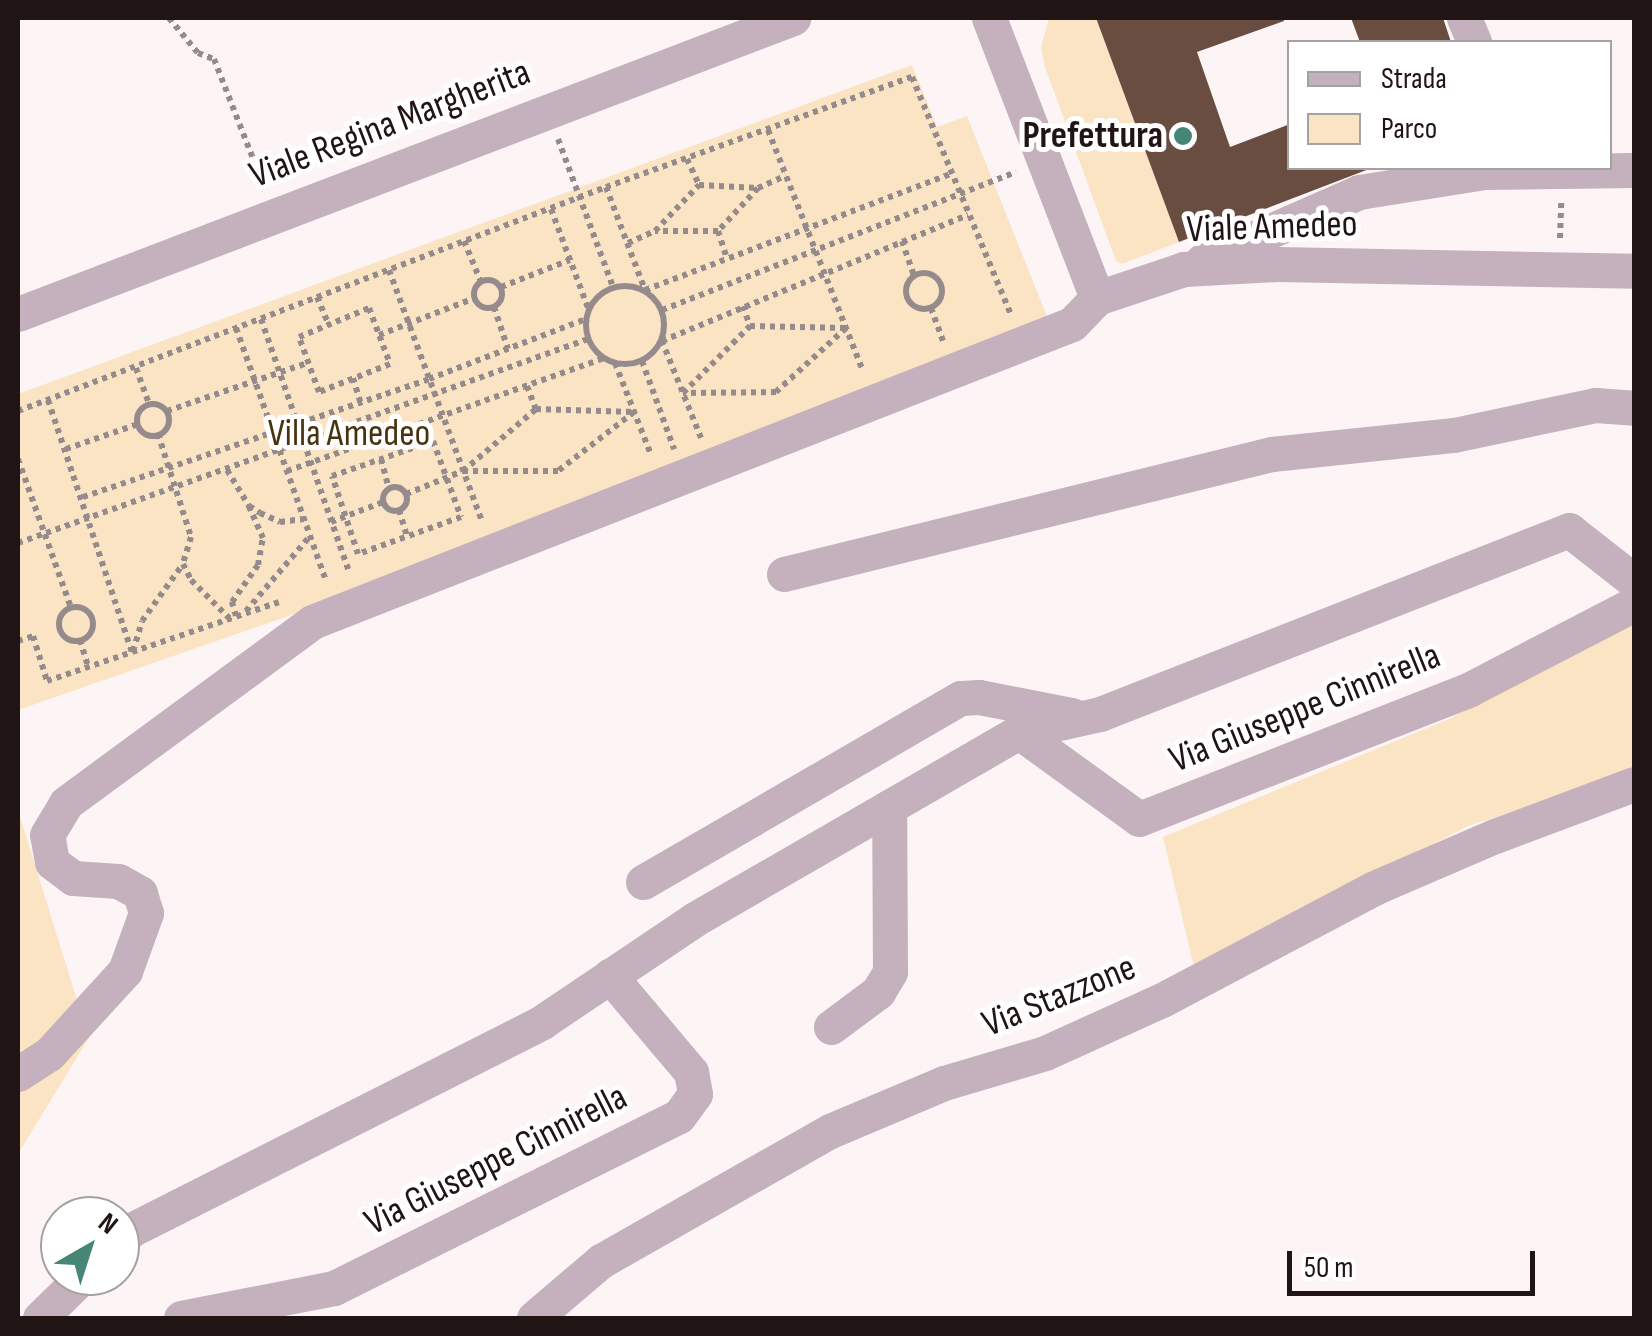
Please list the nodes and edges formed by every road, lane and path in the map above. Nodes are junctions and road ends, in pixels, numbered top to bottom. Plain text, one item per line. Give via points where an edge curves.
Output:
1 (169, 18) edge
2 (794, 18) edge
3 (989, 18) edge
4 (548, 110) junction
5 (768, 130) junction
6 (687, 159) junction
7 (1045, 161) junction
8 (1509, 170) edge
9 (1562, 170) edge
10 (950, 174) junction
11 (785, 176) junction
12 (699, 185) junction
13 (606, 187) junction
14 (758, 188) junction
15 (959, 195) junction
16 (578, 199) junction
17 (551, 209) junction
18 (275, 213) junction
19 (968, 215) dead end
20 (807, 229) junction
21 (655, 231) junction
22 (718, 232) junction
23 (902, 241) junction
24 (464, 242) junction
25 (628, 243) junction
26 (816, 251) junction
27 (727, 259) junction
28 (570, 260) junction
29 (1184, 269) junction
30 (1559, 269) junction
31 (388, 270) junction
32 (1634, 271) edge
33 (824, 272) junction
34 (914, 276) junction
35 (481, 282) junction
36 (501, 287) junction
37 (613, 287) junction
38 (645, 290) junction
39 (318, 297) junction
40 (475, 298) junction
41 (1098, 298) junction
42 (494, 306) junction
43 (743, 306) junction
44 (931, 308) junction
45 (588, 309) junction
46 (662, 310) junction
47 (18, 314) edge
48 (261, 319) junction
49 (586, 319) junction
50 (409, 323) junction
51 (329, 325) junction
52 (750, 326) junction
53 (236, 328) junction
54 (846, 328) junction
55 (379, 335) junction
56 (588, 339) junction
57 (662, 341) junction
58 (508, 349) junction
59 (947, 352) dead end
60 (604, 358) junction
61 (642, 361) junction
62 (308, 363) junction
63 (614, 363) junction
64 (136, 368) junction
65 (279, 374) junction
66 (353, 378) junction
67 (430, 379) junction
68 (256, 382) junction
69 (868, 384) dead end
70 (527, 386) junction
71 (682, 393) junction
72 (436, 395) junction
73 (48, 400) junction
74 (149, 404) junction
75 (361, 404) junction
76 (1634, 408) edge
77 (536, 409) junction
78 (18, 412) edge
79 (167, 412) junction
80 (634, 412) junction
81 (443, 416) junction
82 (138, 424) junction
83 (297, 426) junction
84 (158, 434) junction
85 (274, 434) junction
86 (302, 442) junction
87 (66, 449) junction
88 (705, 449) dead end
89 (280, 450) junction
90 (18, 459) edge
91 (380, 459) junction
92 (678, 459) dead end
93 (310, 463) junction
94 (656, 468) dead end
95 (169, 469) junction
96 (226, 470) junction
97 (287, 471) junction
98 (463, 471) junction
99 (447, 478) junction
100 (174, 488) junction
101 (389, 488) junction
102 (406, 494) junction
103 (83, 497) junction
104 (383, 502) junction
105 (249, 506) junction
106 (399, 510) junction
107 (345, 517) junction
108 (90, 518) junction
109 (304, 519) junction
110 (331, 522) junction
111 (485, 531) dead end
112 (44, 534) junction
113 (310, 536) junction
114 (407, 536) junction
115 (18, 543) edge
116 (183, 564) junction
117 (784, 574) dead end
118 (352, 578) dead end
119 (1634, 581) edge
120 (328, 586) dead end
121 (1634, 604) edge
122 (71, 608) junction
123 (236, 616) junction
124 (80, 640) junction
125 (88, 667) dead end
126 (1082, 717) junction
127 (1019, 732) junction
128 (1634, 784) edge
129 (888, 807) junction
130 (643, 882) dead end
131 (610, 976) junction
132 (831, 1027) dead end
133 (18, 1074) edge
134 (140, 1225) edge
135 (63, 1296) edge
136 (40, 1318) edge
137 (181, 1318) edge
138 (534, 1318) edge

1 - 18 path via 198,53 214,59
2 - 4 street, Viale Regina Margherita
3 - 7 street
4 - 16 path
4 - 18 street, Viale Regina Margherita
5 - 6 path
5 - 10 path via 912,76
5 - 11 path
6 - 12 path
6 - 13 path
7 - 15 path
7 - 41 street
8 - 29 street via 1359,192
9 - 30 path
10 - 15 path
10 - 20 path
11 - 14 path
11 - 20 path
12 - 14 path
12 - 21 path
13 - 16 path
13 - 25 path
14 - 22 path
15 - 26 path
16 - 17 path
16 - 37 path
17 - 24 path
17 - 28 path
18 - 47 street, Viale Regina Margherita
19 - 23 path
20 - 26 path
20 - 27 path
21 - 22 path
21 - 25 path
22 - 27 path
23 - 33 path
23 - 34 path
24 - 31 path
24 - 35 path
25 - 38 path
26 - 33 path
26 - 46 path
27 - 38 path
28 - 36 path
28 - 45 path
29 - 30 street, Viale Amedeo
29 - 41 street, Viale Amedeo
30 - 32 street, Viale Amedeo
31 - 39 path
31 - 50 path
33 - 43 path
33 - 54 path
34 - 44 path via 905,291 909,302
34 - 44 path via 932,275 940,284 942,295
35 - 36 path
35 - 40 path
36 - 42 path
37 - 38 path
37 - 45 path
38 - 46 path
39 - 48 path
39 - 51 path
40 - 42 path
40 - 50 path
41 - 133 street via 1072,324 312,622 66,804 47,835 52,862 74,878 118,882 140,893 146,913 126,970 49,1054
42 - 58 path
43 - 52 path
43 - 57 path
44 - 59 path
45 - 49 path
46 - 57 path
48 - 53 path
48 - 65 path
49 - 56 path
49 - 58 path
50 - 55 path
50 - 67 path
51 - 55 path via 369,308
51 - 62 path via 299,337
52 - 54 path
52 - 71 path
53 - 64 path
53 - 68 path
54 - 69 path
54 - 71 path via 776,392
55 - 66 path via 390,364
56 - 60 path
56 - 72 path
57 - 61 path
57 - 71 path
58 - 67 path
60 - 63 path
60 - 70 path
61 - 63 path
61 - 92 path
62 - 65 path
62 - 66 path via 319,392
63 - 80 path
64 - 73 path
64 - 74 path
65 - 68 path
65 - 83 path
66 - 75 path
67 - 72 path
67 - 75 path
68 - 79 path
68 - 85 path
70 - 77 path
70 - 81 path
71 - 88 path
72 - 81 path
72 - 86 path
73 - 78 path
73 - 87 path
74 - 79 path
74 - 82 path
75 - 83 path
76 - 117 street via 1595,405 1454,435 1272,454
77 - 80 path
77 - 98 path
79 - 84 path via 169,422
80 - 94 path
80 - 98 path via 558,471
81 - 93 path
81 - 98 path
82 - 84 path
82 - 87 path
83 - 85 path
83 - 86 path
84 - 95 path
85 - 89 path
85 - 95 path
86 - 89 path
86 - 93 path
87 - 103 path
89 - 96 path
89 - 97 path
90 - 112 path
91 - 99 path via 433,442
91 - 101 path
91 - 107 path via 332,476
93 - 97 path
93 - 110 path
95 - 100 path
95 - 103 path
96 - 100 path
96 - 105 path
97 - 109 path
98 - 99 path
98 - 111 path
99 - 102 path
99 - 114 path via 461,517
100 - 108 path
100 - 116 path via 192,538
101 - 102 path
101 - 104 path
102 - 106 path
103 - 108 path
104 - 106 path
104 - 107 path
105 - 109 path via 280,522
105 - 123 path via 264,538 258,564 232,602
106 - 114 path
107 - 110 path
107 - 114 path via 358,554
108 - 112 path
108 - 116 path via 132,652 142,621
109 - 113 path
110 - 118 path
112 - 115 path
112 - 122 path
113 - 120 path
113 - 123 path
116 - 123 path via 191,580
119 - 126 street, Via Giuseppe Cinnirella via 1569,530
121 - 127 street, Via Giuseppe Cinnirella via 1470,688 1139,820
122 - 124 path via 59,626 64,636
122 - 124 path via 92,620 89,635
124 - 125 path
126 - 127 street
126 - 130 street via 961,698
127 - 129 street
128 - 138 street, Via Stazzone via 1374,888 1162,1000 1045,1053 830,1130 601,1261
129 - 131 street
129 - 132 street via 890,972 878,992
131 - 134 street via 542,1022
131 - 137 street, Via Giuseppe Cinnirella via 690,1072 695,1094 679,1116 334,1288
135 - 136 street

